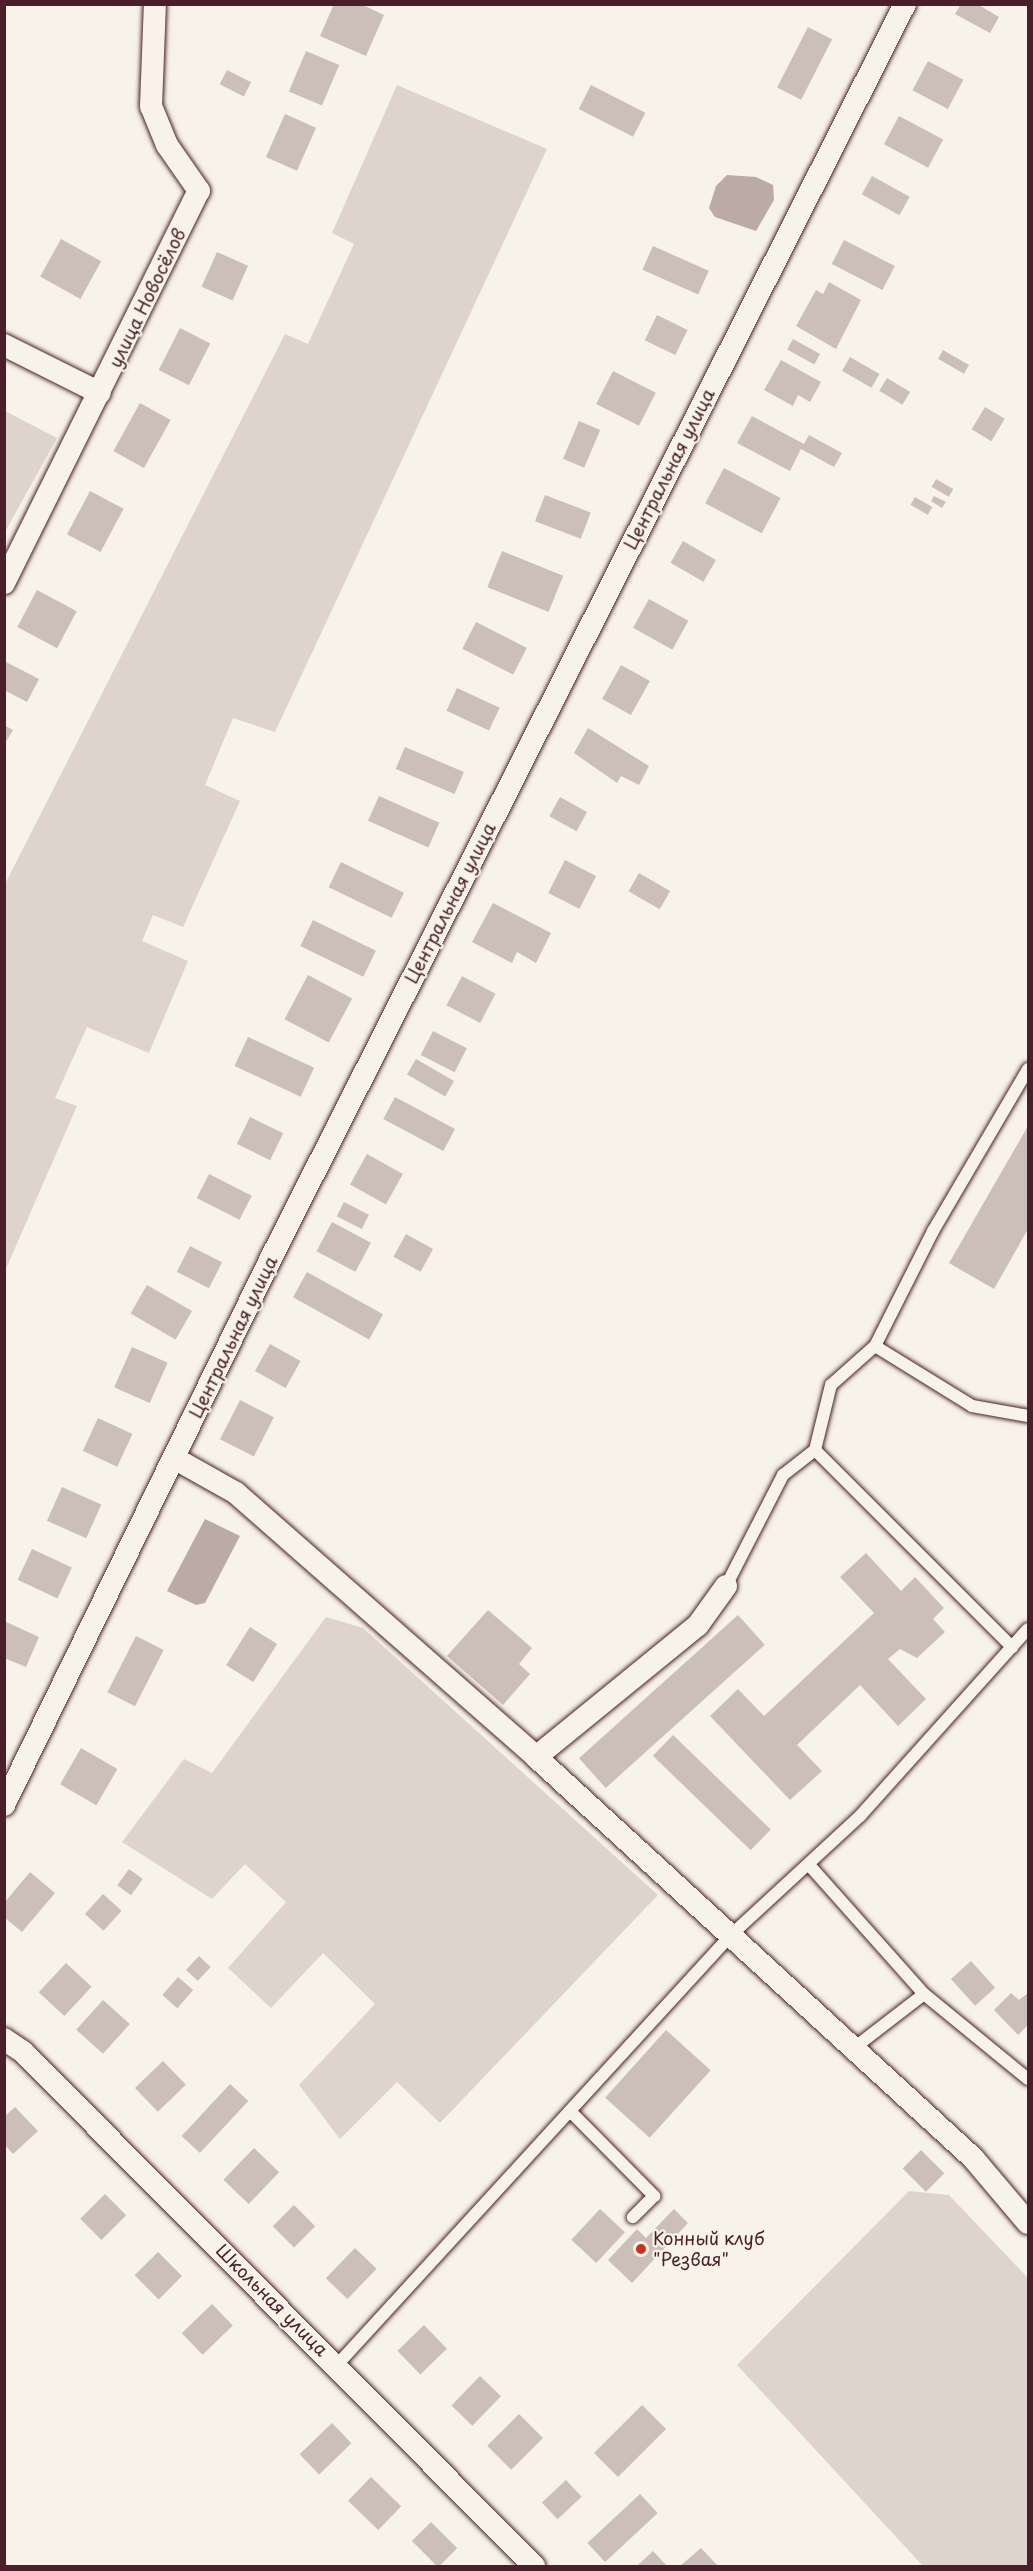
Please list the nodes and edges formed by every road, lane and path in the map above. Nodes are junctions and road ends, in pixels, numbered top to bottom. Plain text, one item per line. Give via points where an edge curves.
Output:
1 (155, 4) edge
2 (905, 4) edge
3 (4, 345) edge
4 (100, 393) junction
5 (4, 583) edge
6 (1029, 1069) edge
7 (876, 1346) junction
8 (1027, 1413) edge
9 (815, 1450) junction
10 (174, 1458) junction
11 (726, 1586) joint
12 (1029, 1629) edge
13 (1012, 1647) junction
14 (536, 1757) junction
15 (4, 1805) edge
16 (810, 1866) junction
17 (732, 1935) junction
18 (924, 1994) junction
19 (4, 2039) edge
20 (854, 2048) junction
21 (1029, 2079) edge
22 (570, 2111) junction
23 (633, 2217) dead end
24 (1029, 2223) edge
25 (337, 2365) junction
26 (534, 2566) edge

1 - 4 street, улица Новосёлов via 151,106 167,145 199,191
2 - 10 street, Центральная улица
3 - 4 street
4 - 5 street, улица Новосёлов
6 - 7 lane via 933,1231
7 - 8 lane via 972,1406
7 - 9 lane via 831,1385
9 - 11 lane via 783,1474
9 - 13 lane
10 - 14 street via 236,1493
10 - 15 street, Центральная улица
11 - 14 street via 699,1625
12 - 13 lane
13 - 16 lane
14 - 17 street
16 - 17 lane
16 - 18 lane
17 - 20 street
17 - 22 lane
18 - 20 lane
18 - 21 lane
19 - 25 street, Школьная улица via 23,2052
20 - 24 street via 973,2158
22 - 23 lane via 654,2196
22 - 25 lane
25 - 26 street, Школьная улица

